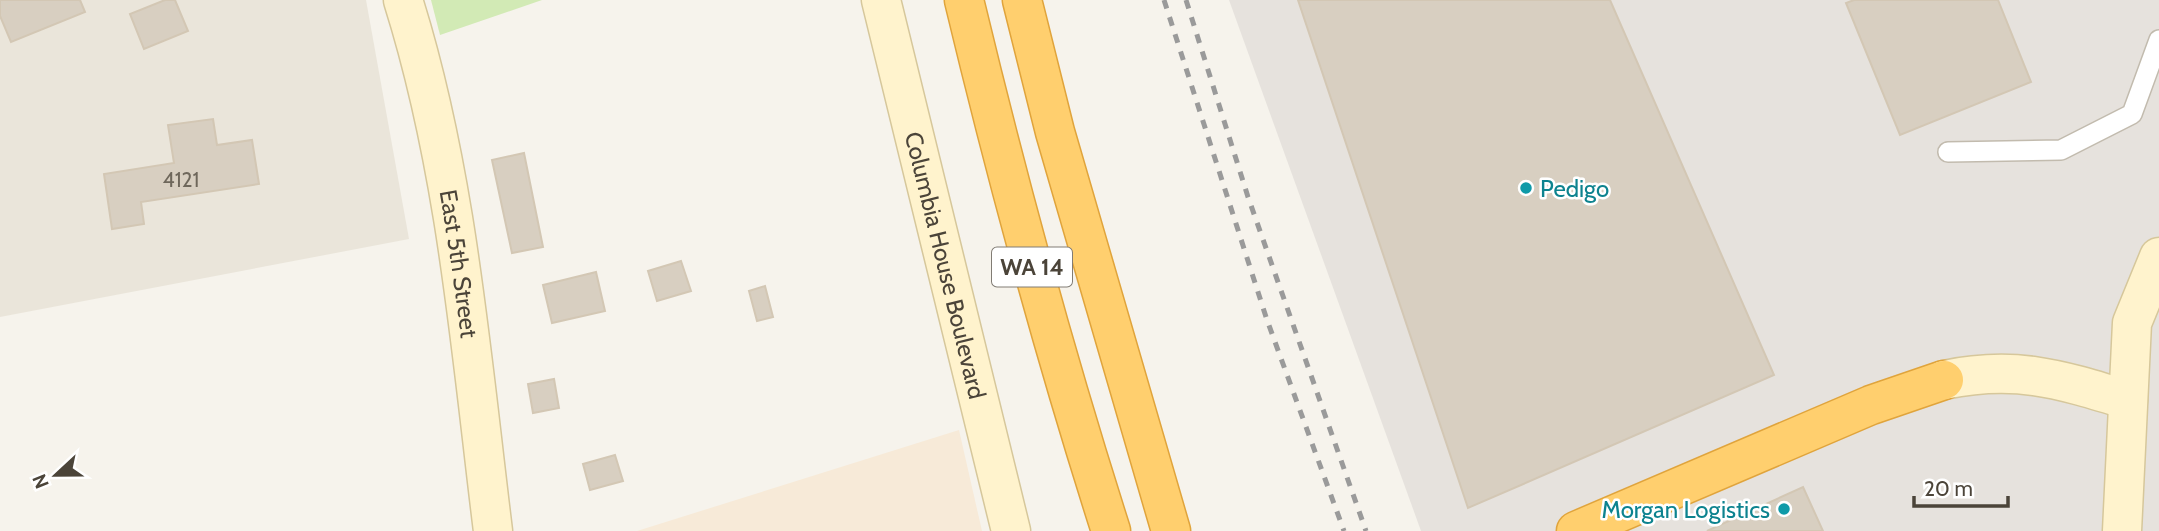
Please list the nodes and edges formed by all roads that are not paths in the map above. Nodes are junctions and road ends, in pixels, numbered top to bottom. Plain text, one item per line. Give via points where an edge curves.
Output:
1 (403, 0) edge
2 (881, 0) edge
3 (964, 0) edge
4 (1022, 0) edge
5 (2159, 40) edge
6 (1948, 152) dead end
7 (2159, 257) edge
8 (2159, 351) edge
9 (1944, 380) joint
10 (2128, 400) junction
11 (1173, 523) edge
12 (493, 531) edge
13 (1012, 531) edge
14 (1111, 531) edge
15 (1576, 531) edge
16 (2122, 531) edge

1 - 12 street, East 5th Street via 444,163
2 - 13 street, Columbia House Boulevard
3 - 14 highway, WA 14 via 1067,395
4 - 11 highway, WA 14 via 1055,132
5 - 6 lane via 2133,114 2061,150
7 - 10 street via 2132,323
8 - 10 street
9 - 10 street via 1982,372 2026,374
9 - 15 highway via 1871,405
10 - 16 street

